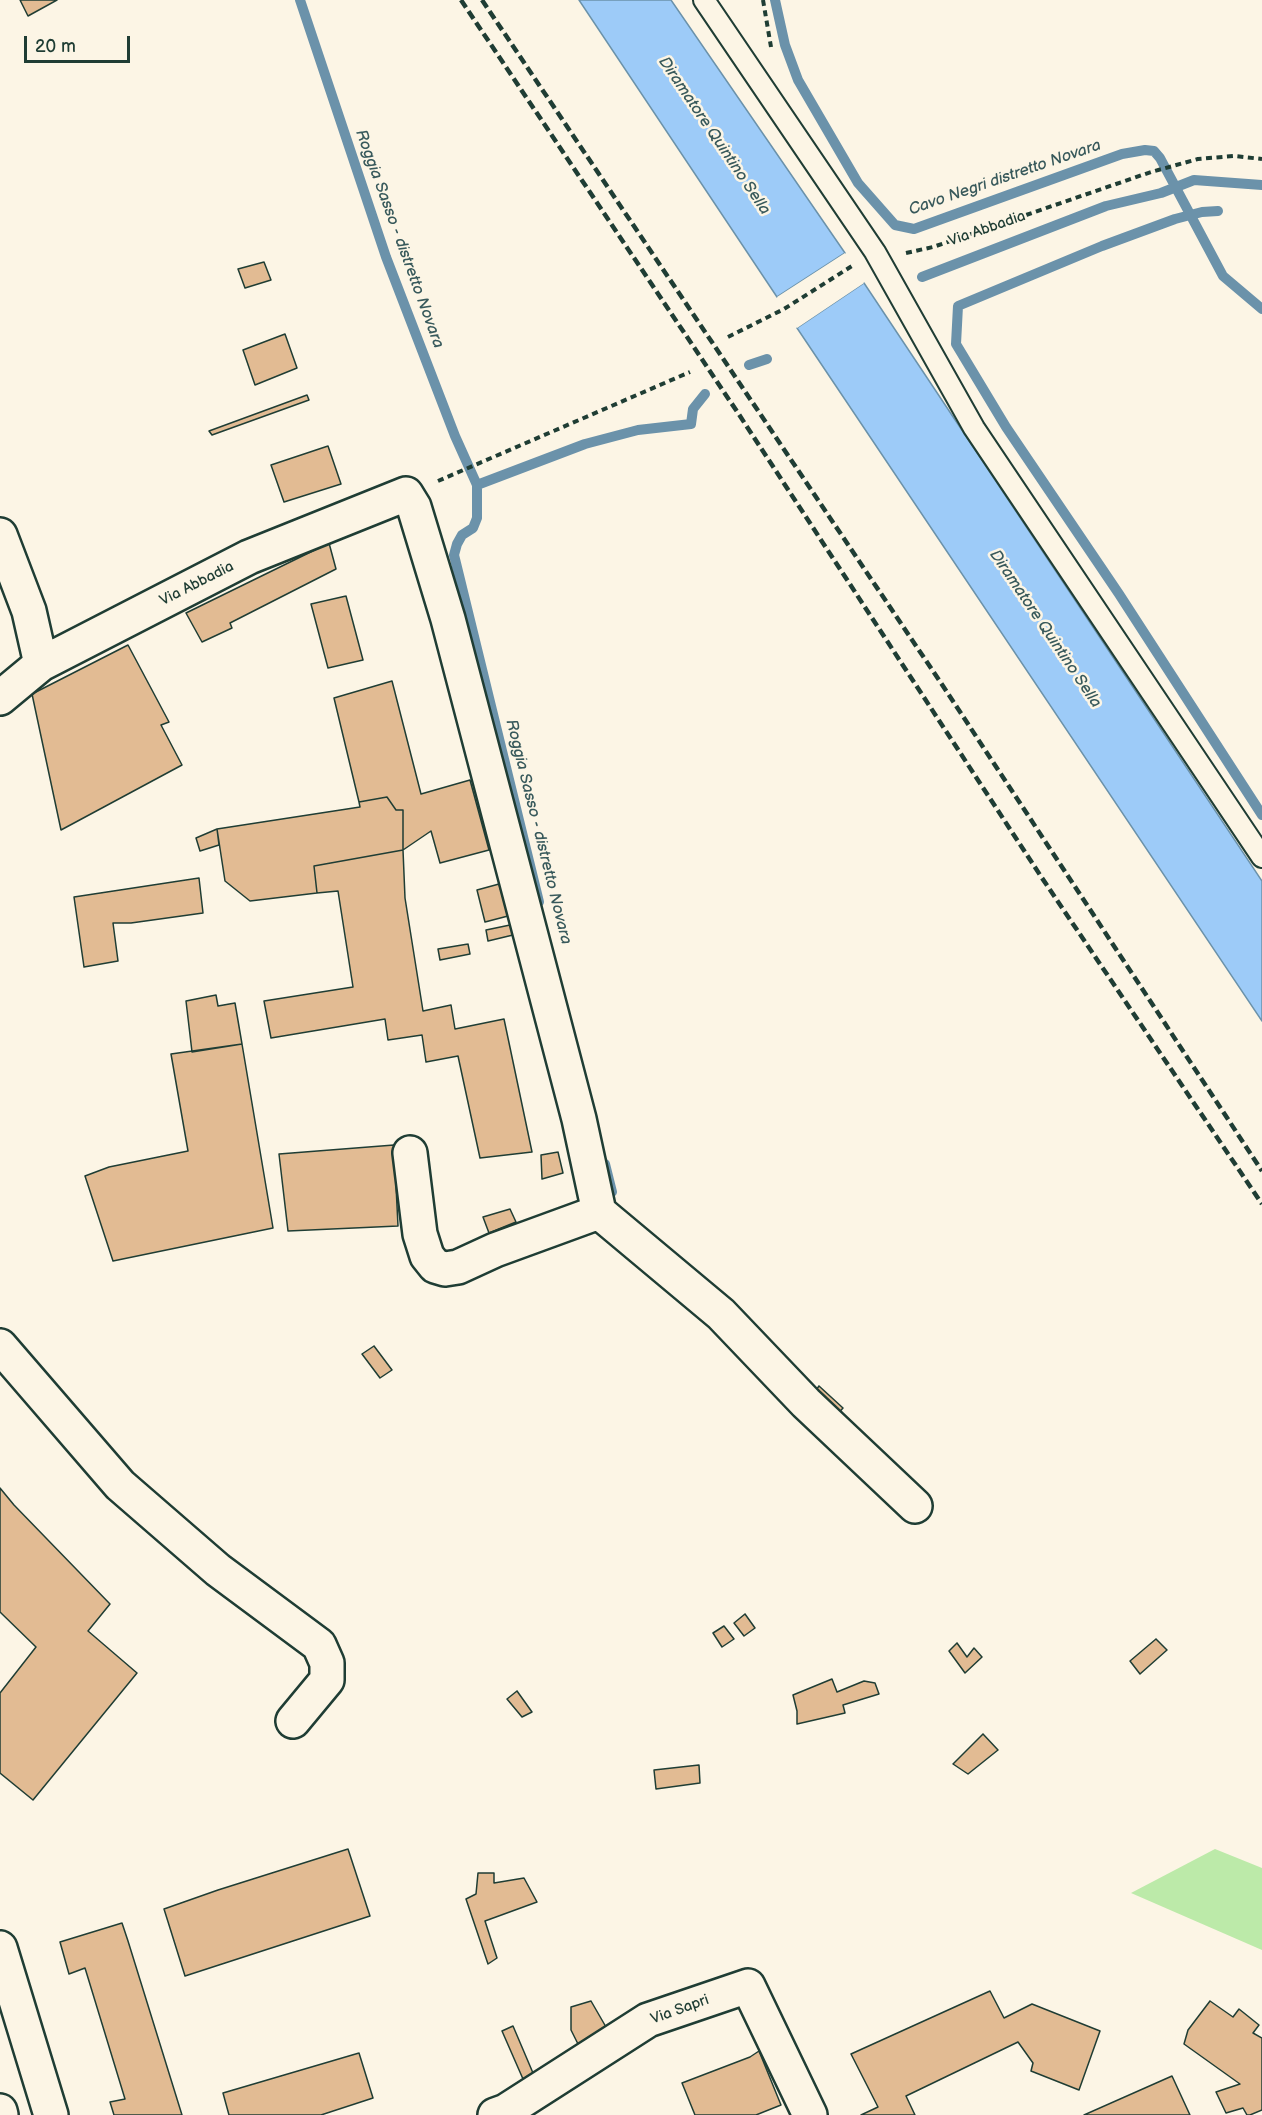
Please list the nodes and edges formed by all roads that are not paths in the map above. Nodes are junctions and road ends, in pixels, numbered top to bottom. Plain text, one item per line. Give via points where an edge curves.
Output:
1 (704, 0) edge
2 (0, 535) edge
3 (41, 664) junction
4 (0, 698) edge
5 (1262, 857) edge
6 (410, 1153) dead end
7 (599, 1212) junction
8 (0, 1346) edge
9 (915, 1506) dead end
10 (293, 1722) dead end
11 (0, 1948) edge
12 (51, 2115) edge
13 (495, 2115) edge
14 (810, 2115) edge

1 - 5 lane via 875,252 974,428
2 - 3 street via 29,611
3 - 4 street, Via Abbadia
3 - 7 street, Via Abbadia via 249,557 406,494 414,507 448,619 579,1119
6 - 7 street via 420,1234 435,1266 458,1267
7 - 9 street via 721,1314 806,1403
8 - 10 street via 120,1485 218,1570 319,1645 327,1663 327,1680
11 - 12 street
13 - 14 street, Via Sapri via 648,2020 748,1986

